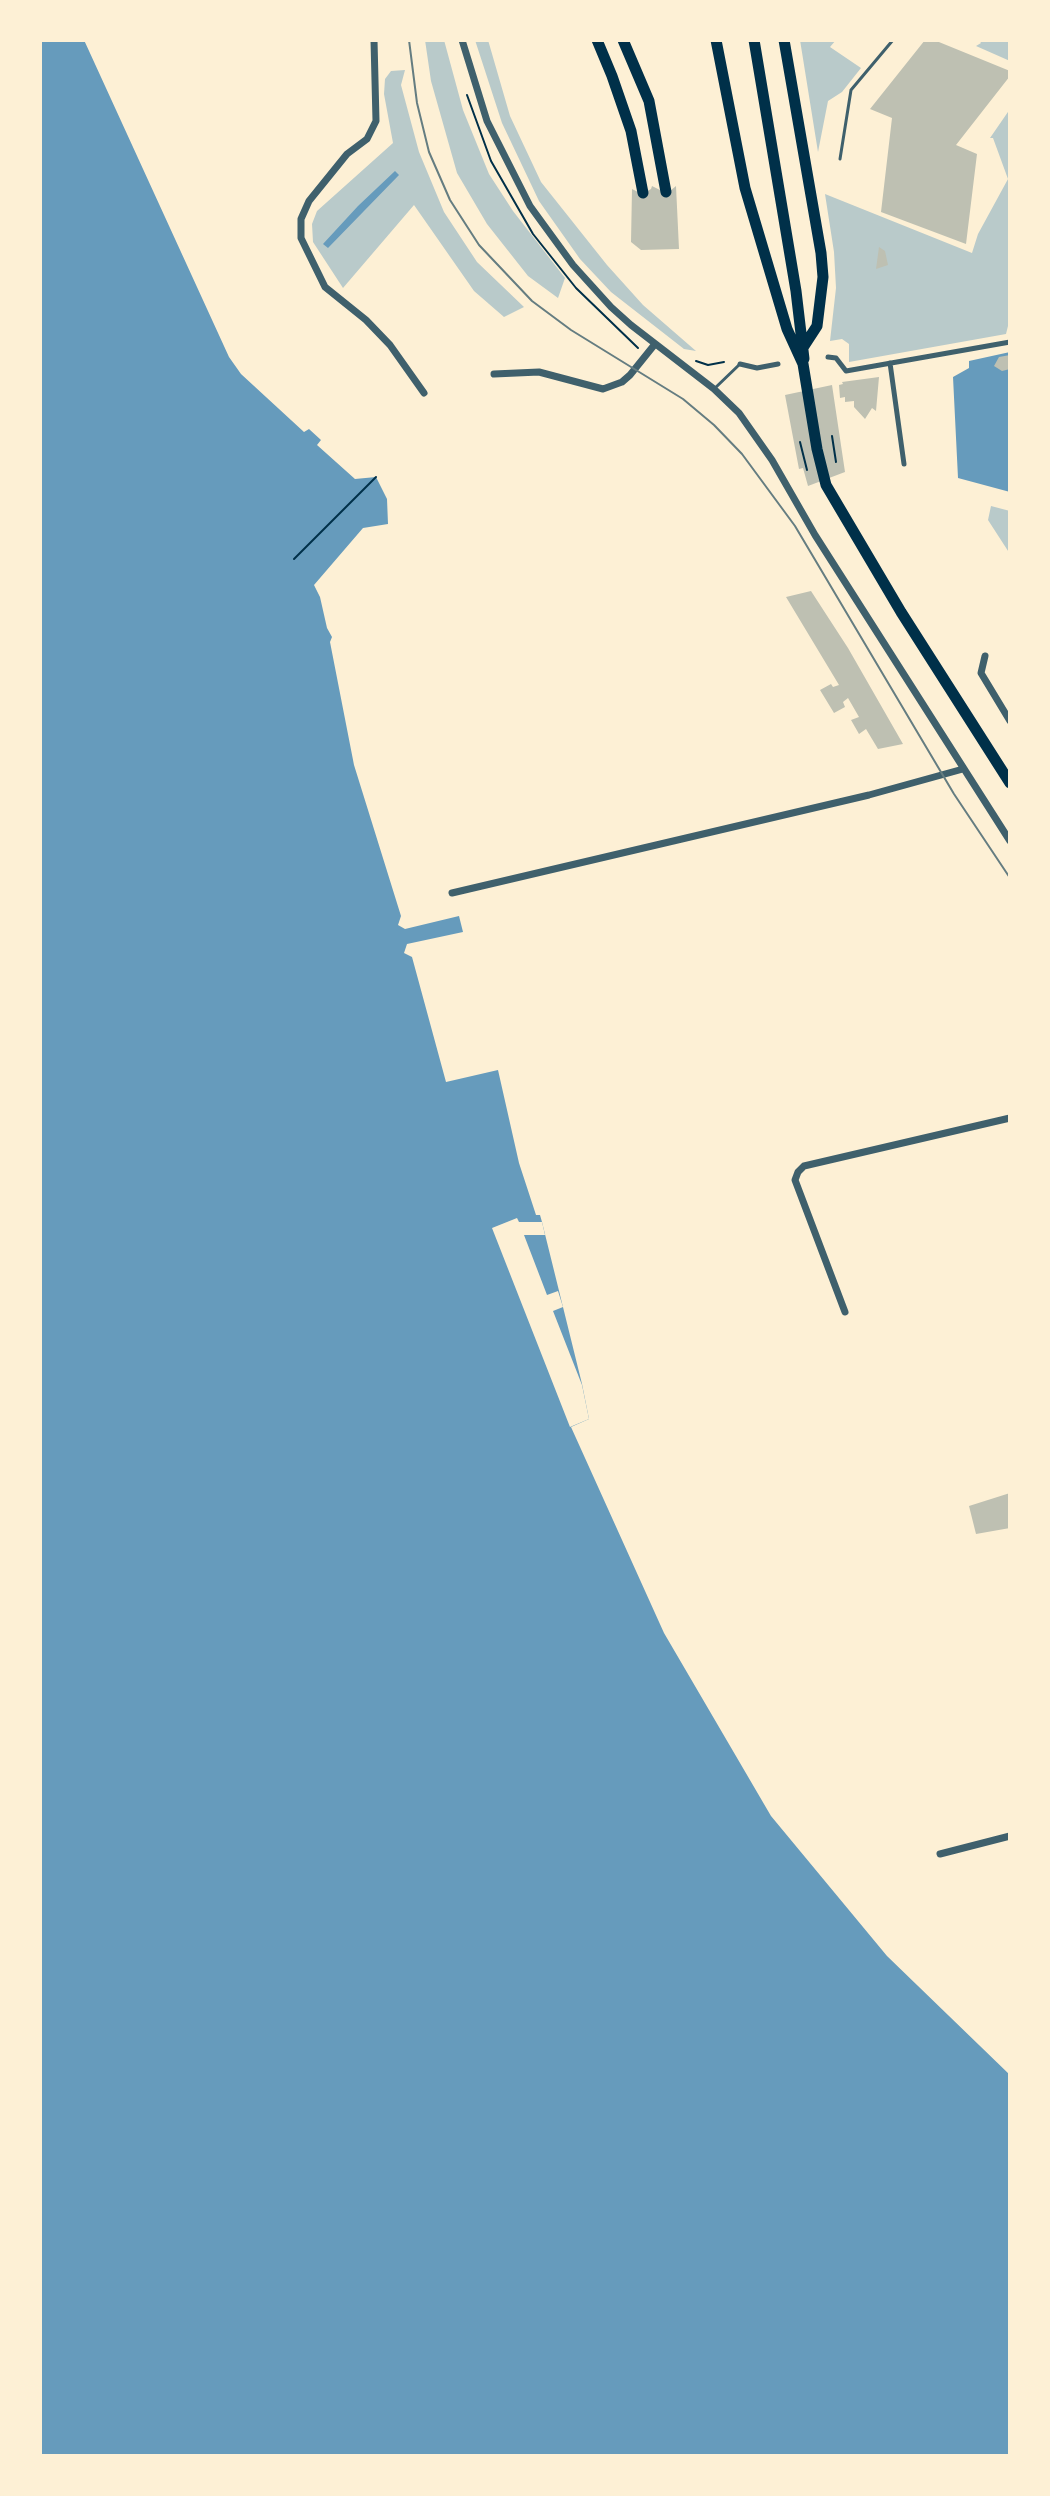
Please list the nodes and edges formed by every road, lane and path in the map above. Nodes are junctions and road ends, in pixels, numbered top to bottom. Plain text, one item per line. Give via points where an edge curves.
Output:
1 (374, 40) edge
2 (462, 40) edge
3 (597, 40) edge
4 (623, 40) edge
5 (716, 40) edge
6 (754, 40) edge
7 (784, 40) edge
8 (893, 40) edge
9 (840, 159) dead end
10 (666, 192) dead end
11 (643, 193) dead end
12 (625, 337) dead end
13 (1010, 342) edge
14 (655, 344) junction
15 (804, 346) junction
16 (637, 347) dead end
17 (828, 357) dead end
18 (692, 360) dead end
19 (724, 362) dead end
20 (890, 363) junction
21 (740, 364) joint
22 (778, 364) dead end
23 (803, 364) junction
24 (494, 374) dead end
25 (714, 389) junction
26 (424, 393) dead end
27 (832, 436) dead end
28 (800, 442) dead end
29 (836, 462) dead end
30 (904, 464) dead end
31 (807, 470) dead end
32 (376, 477) dead end
33 (294, 559) dead end
34 (985, 656) dead end
35 (1010, 721) edge
36 (963, 769) junction
37 (1010, 783) edge
38 (1010, 841) edge
39 (452, 893) dead end
40 (1010, 1118) edge
41 (845, 1312) dead end
42 (1010, 1836) edge
43 (940, 1854) dead end

1 - 26 street via 376,121 367,139 309,201 301,219 301,238 325,287 390,345
2 - 14 street via 487,121 530,206 583,276
3 - 11 main road via 631,131
4 - 10 main road via 649,101
5 - 23 main road via 745,188 787,329
6 - 15 main road
7 - 15 main road via 823,277 817,326
8 - 9 lane via 851,90
12 - 16 path
13 - 20 street
14 - 24 street via 622,382 603,389 539,372
14 - 25 street
15 - 23 main road
17 - 20 street via 836,358 846,371
18 - 19 path
20 - 30 street
21 - 22 street
21 - 25 lane
23 - 37 main road via 817,449 832,498
25 - 36 street via 739,413 772,460
27 - 29 path
28 - 31 path
32 - 33 path
34 - 35 street via 981,673
36 - 38 street
36 - 39 street
40 - 41 street via 804,1166 798,1172 795,1180
42 - 43 street

